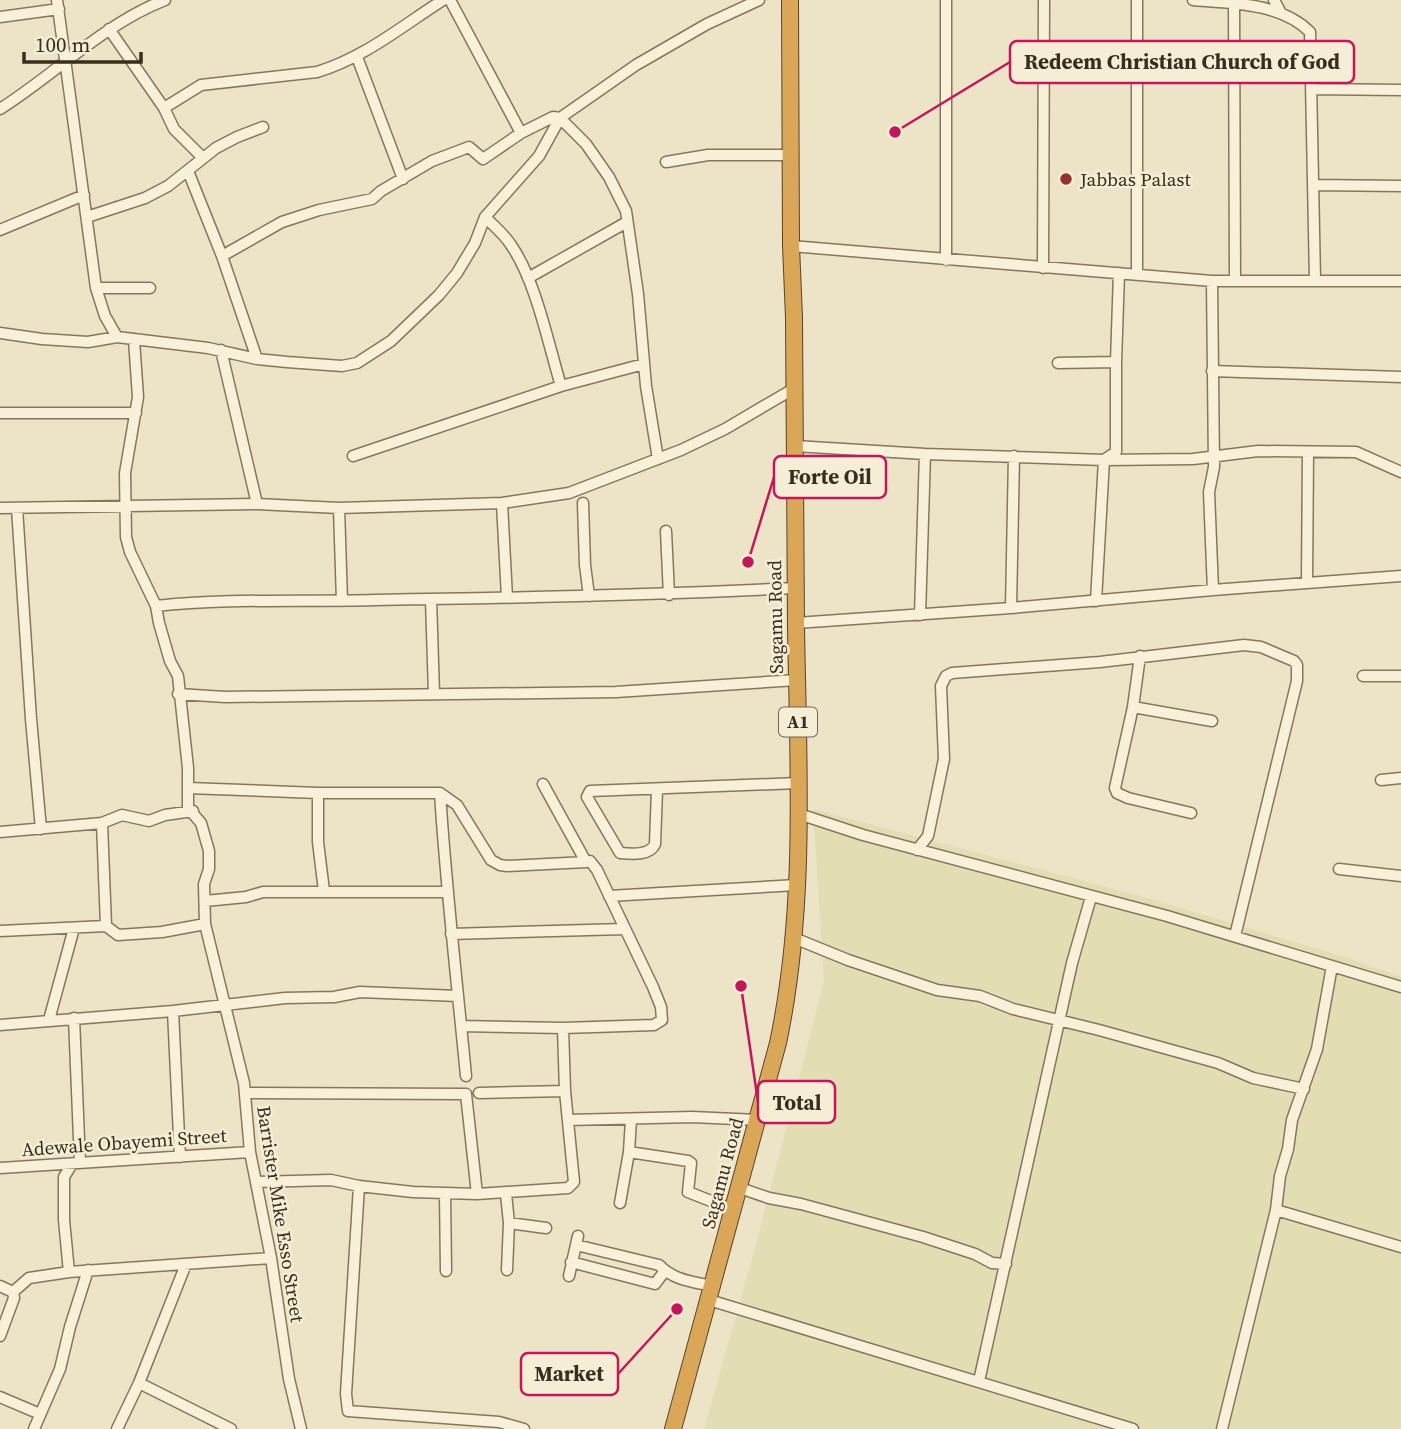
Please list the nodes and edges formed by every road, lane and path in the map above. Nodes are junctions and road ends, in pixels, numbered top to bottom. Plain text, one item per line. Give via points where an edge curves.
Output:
1 (165, 0) edge
2 (443, 0) edge
3 (450, 0) edge
4 (759, 0) edge
5 (790, 0) edge
6 (946, 0) edge
7 (1044, 0) edge
8 (1137, 0) edge
9 (1192, 0) edge
10 (1274, 0) edge
11 (1234, 2) junction
12 (58, 5) edge
13 (1281, 13) junction
14 (0, 17) edge
15 (109, 29) junction
16 (357, 57) junction
17 (66, 63) junction
18 (1312, 89) junction
19 (1401, 90) edge
20 (164, 108) junction
21 (0, 110) edge
22 (560, 118) junction
23 (263, 127) dead end
24 (521, 133) junction
25 (790, 155) junction
26 (202, 157) junction
27 (666, 162) dead end
28 (188, 171) junction
29 (403, 179) junction
30 (1314, 185) junction
31 (1401, 186) edge
32 (84, 195) junction
33 (87, 217) junction
34 (485, 217) junction
35 (627, 222) junction
36 (0, 230) edge
37 (791, 246) junction
38 (222, 256) junction
39 (946, 260) junction
40 (1043, 268) junction
41 (1119, 273) junction
42 (1137, 274) junction
43 (528, 278) junction
44 (1235, 280) junction
45 (1315, 280) junction
46 (1212, 281) junction
47 (1401, 281) edge
48 (96, 288) junction
49 (150, 288) dead end
50 (0, 334) edge
51 (117, 337) junction
52 (134, 340) junction
53 (221, 350) junction
54 (257, 359) junction
55 (1116, 362) junction
56 (1058, 363) dead end
57 (645, 364) junction
58 (1212, 371) junction
59 (1401, 377) edge
60 (561, 386) junction
61 (795, 388) junction
62 (0, 413) edge
63 (136, 413) junction
64 (795, 446) junction
65 (1308, 452) junction
66 (925, 454) junction
67 (353, 456) dead end
68 (1014, 456) junction
69 (1214, 456) junction
70 (658, 459) junction
71 (1104, 460) junction
72 (1401, 472) edge
73 (502, 503) junction
74 (583, 503) dead end
75 (257, 504) junction
76 (126, 505) junction
77 (0, 508) edge
78 (17, 508) junction
79 (339, 508) junction
80 (666, 531) dead end
81 (1401, 576) edge
82 (1307, 583) junction
83 (796, 588) junction
84 (1213, 590) junction
85 (669, 595) junction
86 (589, 596) junction
87 (507, 598) junction
88 (430, 599) junction
89 (342, 601) junction
90 (1096, 601) junction
91 (156, 606) junction
92 (1011, 608) junction
93 (920, 615) junction
94 (796, 623) junction
95 (1140, 656) junction
96 (1363, 676) dead end
97 (1401, 676) edge
98 (797, 680) junction
99 (178, 694) junction
100 (434, 694) junction
101 (1133, 707) junction
102 (1212, 721) dead end
103 (1401, 778) edge
104 (1381, 780) dead end
105 (798, 783) junction
106 (542, 784) dead end
107 (188, 788) junction
108 (657, 790) junction
109 (318, 793) junction
110 (440, 793) junction
111 (193, 811) junction
112 (1191, 813) dead end
113 (799, 814) junction
114 (102, 823) junction
115 (41, 828) junction
116 (0, 832) edge
117 (928, 836) junction
118 (917, 850) junction
119 (932, 854) junction
120 (586, 862) junction
121 (1339, 869) dead end
122 (1401, 876) edge
123 (797, 885) junction
124 (324, 891) junction
125 (446, 892) junction
126 (609, 895) junction
127 (1091, 897) junction
128 (205, 901) junction
129 (205, 924) junction
130 (106, 926) junction
131 (74, 928) junction
132 (624, 929) junction
133 (0, 932) edge
134 (451, 934) junction
135 (1235, 936) junction
136 (794, 939) junction
137 (1332, 966) junction
138 (1401, 987) edge
139 (458, 996) junction
140 (224, 1004) junction
141 (173, 1011) junction
142 (74, 1018) junction
143 (49, 1020) junction
144 (1060, 1021) junction
145 (0, 1025) edge
146 (461, 1026) junction
147 (563, 1028) junction
148 (466, 1076) dead end
149 (1304, 1089) junction
150 (565, 1091) junction
151 (245, 1093) junction
152 (479, 1093) dead end
153 (631, 1119) junction
154 (568, 1120) junction
155 (758, 1120) junction
156 (250, 1152) junction
157 (629, 1152) junction
158 (180, 1157) junction
159 (76, 1164) junction
160 (51, 1165) junction
161 (0, 1168) edge
162 (64, 1177) junction
163 (256, 1182) junction
164 (359, 1186) junction
165 (740, 1188) junction
166 (445, 1193) junction
167 (477, 1194) junction
168 (506, 1194) junction
169 (620, 1203) dead end
170 (734, 1210) junction
171 (1276, 1210) junction
172 (509, 1223) junction
173 (546, 1228) dead end
174 (1401, 1247) edge
175 (271, 1258) junction
176 (571, 1262) junction
177 (186, 1264) junction
178 (1006, 1264) junction
179 (88, 1270) junction
180 (507, 1270) dead end
181 (446, 1271) dead end
182 (69, 1272) junction
183 (664, 1272) junction
184 (569, 1276) dead end
185 (0, 1286) edge
186 (13, 1292) junction
187 (710, 1293) junction
188 (0, 1336) edge
189 (979, 1381) junction
190 (139, 1383) junction
191 (0, 1397) edge
192 (40, 1415) junction
193 (34, 1429) edge
194 (117, 1429) edge
195 (231, 1429) edge
196 (300, 1429) edge
197 (524, 1429) edge
198 (673, 1429) edge
199 (1133, 1429) edge
200 (1222, 1429) edge

1 - 15 street
2 - 16 street
3 - 24 street
4 - 22 street via 636,65
5 - 25 highway, Sagamu Road / A1
6 - 39 street
7 - 40 street
8 - 42 street
9 - 11 street
10 - 13 street
11 - 13 street
11 - 44 street
12 - 14 street
12 - 17 street
13 - 18 street via 1310,32
15 - 17 street
15 - 20 street
16 - 20 street via 317,72 201,85
16 - 29 street
17 - 21 street
17 - 32 street
18 - 19 street
18 - 30 street
20 - 26 street via 174,129
22 - 24 street via 546,119
22 - 34 street via 539,156
22 - 35 street via 609,177
23 - 26 street
24 - 29 street via 483,159 473,149 464,148 432,160
25 - 27 street via 708,155
25 - 37 highway, Sagamu Road / A1
26 - 28 street
28 - 33 street via 145,198
28 - 38 street
29 - 38 street via 372,199 282,222
30 - 31 street
30 - 45 street
32 - 33 street
32 - 36 street
33 - 48 street
34 - 43 street via 513,248
34 - 54 street via 475,243 439,295 377,351 342,366
35 - 43 street
35 - 57 street
37 - 39 street
37 - 61 highway, Sagamu Road / A1
38 - 54 street
39 - 40 street
40 - 41 street
41 - 42 street
41 - 55 street
42 - 46 street
43 - 60 street
44 - 45 street
44 - 46 street
45 - 47 street
46 - 58 street
48 - 49 street
48 - 51 street
50 - 51 street via 88,342
51 - 52 street
52 - 53 street
52 - 63 street, Barrister Mike Esso Street
53 - 54 street
53 - 75 street
55 - 56 street
55 - 71 street via 1116,452
57 - 60 street
57 - 70 street
58 - 59 street
58 - 69 street
60 - 67 street
61 - 64 highway, Sagamu Road / A1
61 - 70 street via 725,429
62 - 63 street
63 - 76 street, Barrister Mike Esso Street via 126,466
64 - 66 street
64 - 83 highway, Sagamu Road / A1
65 - 69 street
65 - 72 street via 1356,452
65 - 82 street
66 - 68 street
66 - 93 street
68 - 71 street
68 - 92 street
69 - 71 street
69 - 84 street via 1209,492
70 - 73 street via 569,493
71 - 90 street
73 - 79 street
73 - 87 street
74 - 86 street
75 - 76 street
75 - 79 street
76 - 78 street
76 - 91 street, Barrister Mike Esso Street via 126,537
77 - 78 street
78 - 115 street
79 - 89 street
80 - 85 street
81 - 82 street
82 - 84 street
83 - 85 street
83 - 94 highway, Sagamu Road / A1
84 - 90 street
85 - 86 street
86 - 87 street
87 - 88 street
88 - 89 street
88 - 100 street
89 - 91 street
90 - 92 street
91 - 99 street, Barrister Mike Esso Street via 178,676
92 - 93 street
93 - 94 street
94 - 98 highway, Sagamu Road / A1
95 - 101 street
95 - 117 street via 946,676 941,686 944,759
95 - 135 street via 1257,646 1297,665 1297,681
96 - 97 street
98 - 100 street via 616,692
98 - 105 highway, Sagamu Road / A1
99 - 100 street
99 - 107 street, Barrister Mike Esso Street
101 - 102 street
101 - 112 street via 1117,793
103 - 104 street
105 - 108 street
105 - 113 highway, Sagamu Road / A1
106 - 120 street
107 - 109 street
107 - 111 street, Barrister Mike Esso Street via 188,808
108 - 108 street via 588,794 620,853 653,850
109 - 110 street
109 - 124 street
110 - 120 street via 457,805 495,863
110 - 125 street
111 - 114 street via 149,821 122,815
111 - 128 street, Barrister Mike Esso Street via 209,851
113 - 118 street
113 - 123 highway, Sagamu Road / A1
114 - 115 street
114 - 130 street
115 - 116 street
117 - 118 street
117 - 119 street
118 - 119 street
119 - 127 street
120 - 126 street via 594,865
121 - 122 street
123 - 126 street
123 - 136 highway, Sagamu Road / A1
124 - 125 street
124 - 128 street via 263,892
125 - 134 street
126 - 132 street
127 - 135 street
127 - 144 street
128 - 129 street, Barrister Mike Esso Street
129 - 130 street via 118,935
129 - 140 street, Barrister Mike Esso Street
130 - 131 street
131 - 133 street
131 - 143 street
132 - 134 street
132 - 147 street via 661,1007 662,1020 654,1025
134 - 139 street
135 - 137 street
136 - 144 street via 937,990 980,996
136 - 155 highway, Sagamu Road / A1 via 786,1001
137 - 138 street
137 - 149 street via 1317,1049
139 - 140 street via 360,992
139 - 146 street
140 - 141 street
140 - 151 street, Barrister Mike Esso Street
141 - 142 street
141 - 158 street
142 - 143 street
142 - 159 street
143 - 145 street
144 - 149 street
144 - 178 street
146 - 147 street
146 - 148 street
147 - 150 street
149 - 171 street via 1292,1120
150 - 152 street
150 - 154 street
151 - 156 street, Barrister Mike Esso Street
151 - 167 street via 466,1094
153 - 154 street
153 - 155 street
153 - 157 street
154 - 168 street via 574,1182 564,1189
155 - 165 highway, Sagamu Road / A1
156 - 158 street, Adewale Obayemi Street
156 - 163 street, Barrister Mike Esso Street
157 - 169 street
157 - 170 street via 688,1161 688,1192
158 - 159 street, Adewale Obayemi Street
159 - 160 street, Adewale Obayemi Street
159 - 162 street
160 - 161 street, Adewale Obayemi Street
160 - 162 street
162 - 182 street
163 - 164 street via 331,1180
163 - 175 street, Barrister Mike Esso Street
164 - 166 street
164 - 197 street via 348,1411 499,1422
165 - 170 highway, Sagamu Road / A1
165 - 178 street
166 - 167 street
166 - 181 street
167 - 168 street
168 - 172 street
170 - 187 highway, Sagamu Road / A1
171 - 174 street
171 - 200 street
172 - 173 street
172 - 180 street
175 - 177 street
175 - 196 street, Barrister Mike Esso Street
176 - 183 street via 655,1284
176 - 183 street via 577,1240 659,1265
176 - 184 street
177 - 179 street
177 - 190 street
178 - 189 street
179 - 182 street
179 - 192 street via 60,1368
182 - 186 street via 29,1278
183 - 187 street
185 - 186 street
186 - 188 street
187 - 189 street
187 - 198 highway, Sagamu Road / A1
189 - 199 street
190 - 194 street
190 - 195 street
191 - 192 street
192 - 193 street

